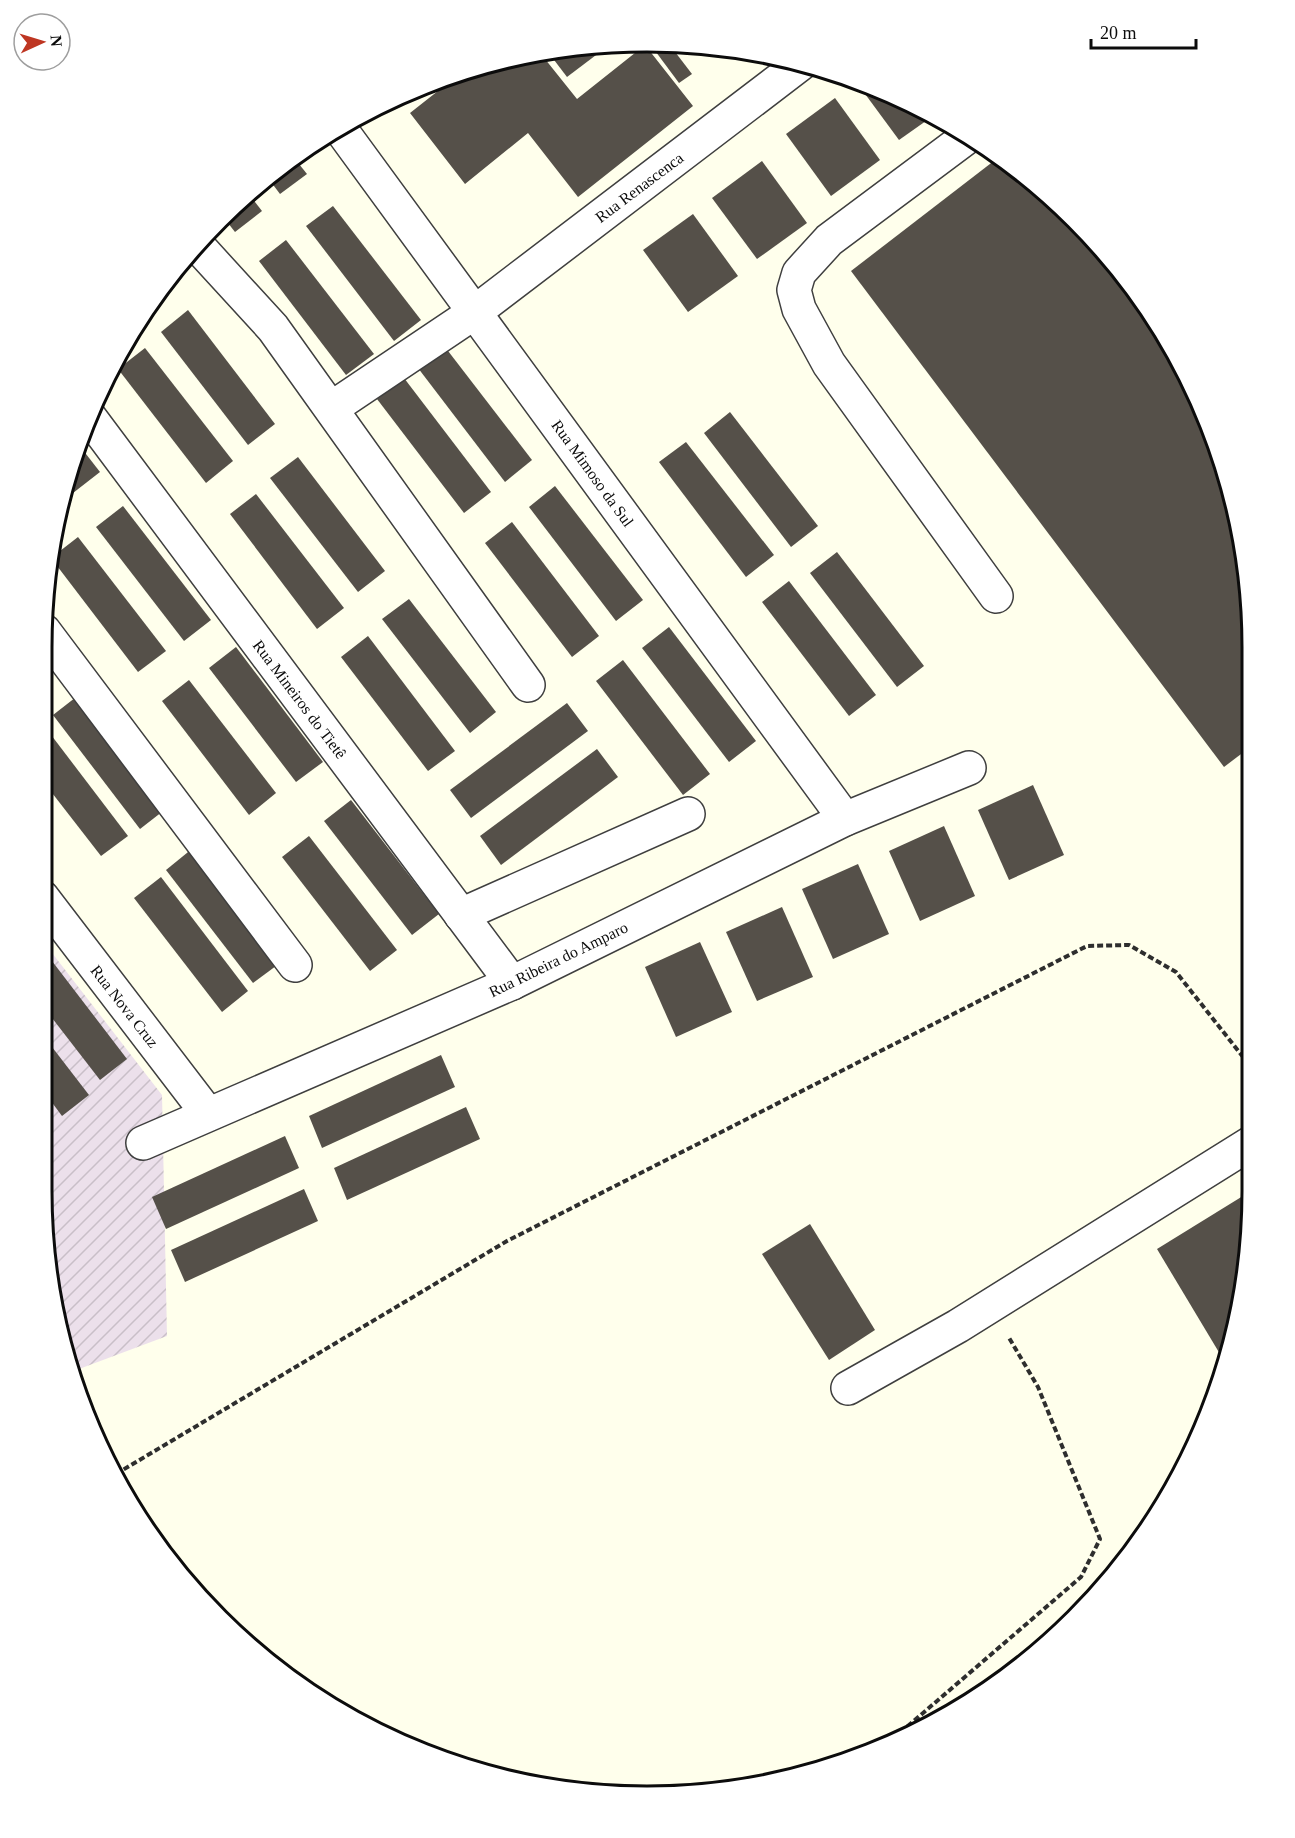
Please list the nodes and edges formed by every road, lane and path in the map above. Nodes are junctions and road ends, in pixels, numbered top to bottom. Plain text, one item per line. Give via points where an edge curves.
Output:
1 (792, 71) edge
2 (345, 135) edge
3 (961, 142) edge
4 (203, 252) edge
5 (475, 312) junction
6 (332, 408) junction
7 (96, 426) edge
8 (996, 596) dead end
9 (52, 655) edge
10 (528, 685) dead end
11 (969, 768) dead end
12 (688, 814) dead end
13 (845, 819) junction
14 (52, 910) edge
15 (461, 915) junction
16 (295, 965) dead end
17 (512, 983) junction
18 (1243, 1057) edge
19 (208, 1114) junction
20 (143, 1143) dead end
21 (1243, 1148) edge
22 (990, 1306) junction
23 (848, 1388) dead end
24 (123, 1470) edge
25 (909, 1725) edge

1 - 5 street, Rua Renascenca
2 - 5 street, Rua Mimoso da Sul
3 - 8 street via 830,240 799,273 794,290 799,309 829,364
4 - 6 street via 267,321
5 - 6 street, Rua Renascenca
5 - 13 street, Rua Mimoso da Sul
6 - 10 street
7 - 15 street, Rua Mineiros do Tietê
9 - 16 street
11 - 13 street, Rua Ribeira do Amparo
12 - 15 street
13 - 17 street, Rua Ribeira do Amparo
14 - 19 street, Rua Nova Cruz
15 - 17 street, Rua Mineiros do Tietê
17 - 19 street, Rua Ribeira do Amparo
18 - 24 path via 1176,972 1128,945 1087,946 507,1241
19 - 20 street, Rua Ribeira do Amparo
21 - 22 street
22 - 23 street
22 - 25 path via 1038,1387 1100,1539 1081,1576

